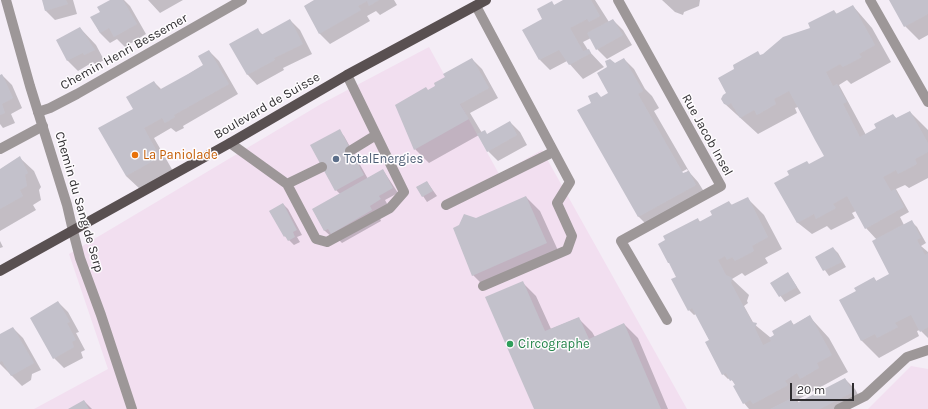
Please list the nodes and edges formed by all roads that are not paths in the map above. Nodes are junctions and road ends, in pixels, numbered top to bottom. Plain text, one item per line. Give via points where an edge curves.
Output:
1 (6, 0) edge
2 (242, 0) edge
3 (486, 0) edge
4 (618, 0) edge
5 (870, 0) edge
6 (474, 3) edge
7 (347, 74) junction
8 (928, 102) edge
9 (38, 112) junction
10 (43, 126) junction
11 (376, 135) junction
12 (230, 143) junction
13 (0, 149) edge
14 (350, 151) dead end
15 (553, 152) junction
16 (322, 167) dead end
17 (287, 184) junction
18 (446, 204) dead end
19 (73, 231) junction
20 (0, 271) edge
21 (483, 286) dead end
22 (667, 320) dead end
23 (928, 350) edge
24 (132, 409) edge
25 (839, 409) edge

1 - 9 street, Chemin du Sang de Serp
2 - 9 street, Chemin Henri Bessemer via 77,94
3 - 6 main road, Boulevard de Suisse
4 - 22 street, Rue Jacob Insel via 721,186 621,241
5 - 8 street
6 - 7 main road, Boulevard de Suisse
6 - 15 street
7 - 11 street
7 - 12 main road, Boulevard de Suisse
9 - 10 street, Chemin du Sang de Serp
10 - 13 street
10 - 19 street, Chemin du Sang de Serp
11 - 14 street
11 - 17 street via 404,192 390,208 327,242 316,239
12 - 17 street
12 - 19 main road, Boulevard de Suisse
15 - 18 street
15 - 21 street via 570,182 557,203 572,236 567,250
16 - 17 street
19 - 20 main road, Boulevard de Suisse
19 - 24 street, Chemin du Sang de Serp
23 - 25 street via 907,357 865,396

